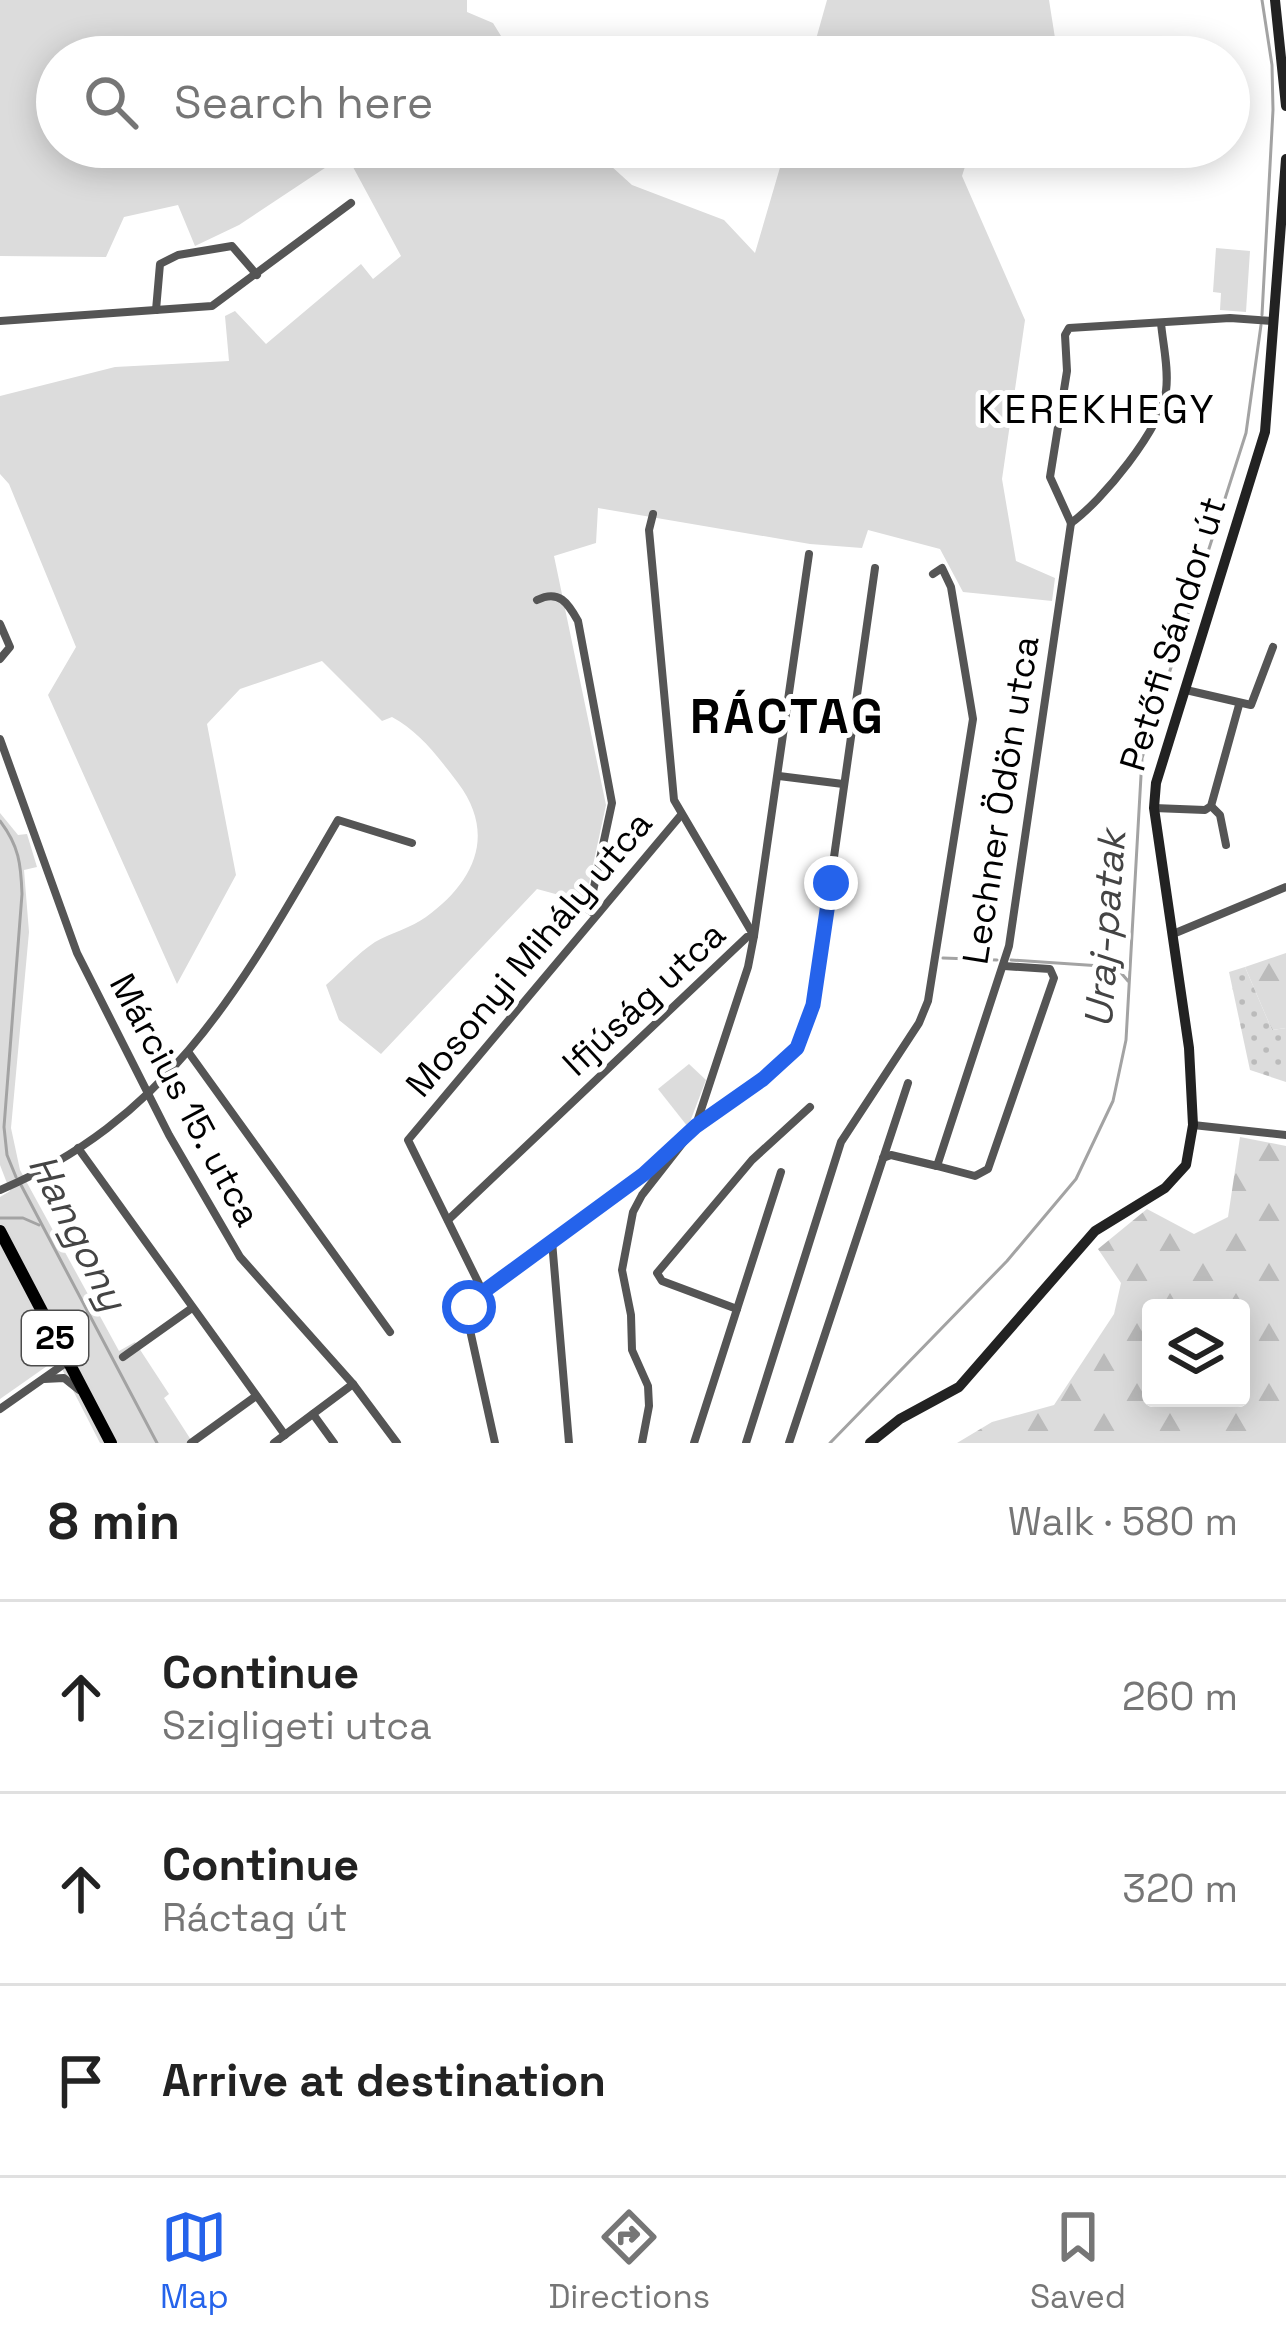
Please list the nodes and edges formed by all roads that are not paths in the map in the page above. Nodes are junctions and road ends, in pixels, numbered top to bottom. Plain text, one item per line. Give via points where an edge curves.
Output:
1 (1275, 0) edge
2 (1286, 106) edge
3 (1286, 159) edge
4 (351, 203) dead end
5 (257, 275) junction
6 (156, 310) junction
7 (0, 321) edge
8 (1270, 321) junction
9 (1161, 323) junction
10 (652, 514) dead end
11 (1071, 523) junction
12 (809, 554) dead end
13 (875, 568) dead end
14 (933, 574) dead end
15 (537, 600) dead end
16 (0, 624) edge
17 (1273, 647) dead end
18 (0, 659) edge
19 (1186, 690) junction
20 (1239, 705) junction
21 (0, 740) edge
22 (778, 776) junction
23 (842, 784) junction
24 (1211, 806) junction
25 (1154, 808) junction
26 (681, 814) junction
27 (412, 843) dead end
28 (1226, 845) dead end
29 (1286, 886) edge
30 (596, 915) junction
31 (1172, 934) junction
32 (754, 936) junction
33 (1004, 966) junction
34 (189, 1053) junction
35 (908, 1084) dead end
36 (148, 1096) junction
37 (810, 1107) dead end
38 (696, 1126) junction
39 (1193, 1126) junction
40 (1286, 1135) edge
41 (678, 1146) junction
42 (78, 1148) junction
43 (884, 1158) junction
44 (937, 1166) junction
45 (781, 1172) dead end
46 (5, 1188) edge
47 (448, 1220) junction
48 (0, 1232) edge
49 (552, 1241) junction
50 (483, 1292) junction
51 (192, 1308) junction
52 (737, 1309) junction
53 (390, 1332) dead end
54 (55, 1338) junction
55 (123, 1357) dead end
56 (67, 1361) junction
57 (43, 1379) junction
58 (353, 1384) junction
59 (256, 1396) junction
60 (0, 1409) edge
61 (313, 1414) junction
62 (98, 1419) junction
63 (285, 1435) junction
64 (111, 1443) edge
65 (191, 1443) edge
66 (274, 1443) edge
67 (334, 1443) edge
68 (397, 1443) edge
69 (495, 1443) edge
70 (569, 1443) edge
71 (641, 1443) edge
72 (694, 1443) edge
73 (746, 1443) edge
74 (789, 1443) edge
75 (871, 1443) edge

1 - 2 street
3 - 8 street, Petőfi Sándor út
4 - 5 street
5 - 6 street via 212,306
5 - 6 street via 232,245 165,260
6 - 7 street
8 - 9 street
8 - 19 street, Petőfi Sándor út via 1265,432
9 - 11 street via 1163,405 1141,445
9 - 11 street via 1072,327 1065,335 1050,477
10 - 26 street, Mosonyi Mihály utca via 670,785
11 - 33 street, Lechner Ödön utca
12 - 22 street, Ifjúság utca
13 - 23 street
14 - 73 street via 942,568 951,587 973,718 933,978 919,1023 841,1142
15 - 30 street via 567,602 578,621 612,803 589,910
16 - 18 street via 10,647
17 - 20 street via 1253,703
19 - 20 street
19 - 25 street, Petőfi Sándor út
20 - 24 street
21 - 36 street, Március 15. utca via 77,953
22 - 23 street
22 - 32 street, Ifjúság utca
23 - 38 street via 803,1037 776,1070
24 - 25 street
24 - 28 street
25 - 31 street, Petőfi Sándor út
26 - 30 street, Mosonyi Mihály utca
26 - 32 street
27 - 34 street via 338,820
29 - 31 street
30 - 47 street, Mosonyi Mihály utca via 408,1139
31 - 39 street, Petőfi Sándor út
32 - 38 street
32 - 47 street, Ifjúság utca
33 - 44 street, Lechner Ödön utca
33 - 44 street via 1050,969 1054,978 988,1169 975,1176
34 - 36 street
34 - 53 street
35 - 43 street
36 - 42 street
36 - 58 street, Március 15. utca via 240,1257
37 - 52 street via 752,1160 657,1273
38 - 41 street
39 - 40 street
39 - 75 street, Petőfi Sándor út via 1177,1178 1095,1231 959,1387
41 - 49 street
41 - 71 street via 637,1203 622,1270 632,1350 648,1386
42 - 46 street
42 - 51 street
43 - 44 street
43 - 74 street
45 - 52 street
47 - 50 street
48 - 54 main road, 25
49 - 50 street
49 - 70 street
50 - 69 street via 465,1315
51 - 55 street
51 - 59 street
52 - 72 street
54 - 56 main road, 25
54 - 57 street via 55,1366
56 - 57 street
56 - 62 main road, 25
57 - 60 street
57 - 62 street via 70,1381
58 - 61 street
58 - 68 street, Március 15. utca
59 - 63 street
59 - 65 street
61 - 63 street
61 - 67 street
62 - 64 main road, 25
63 - 66 street

